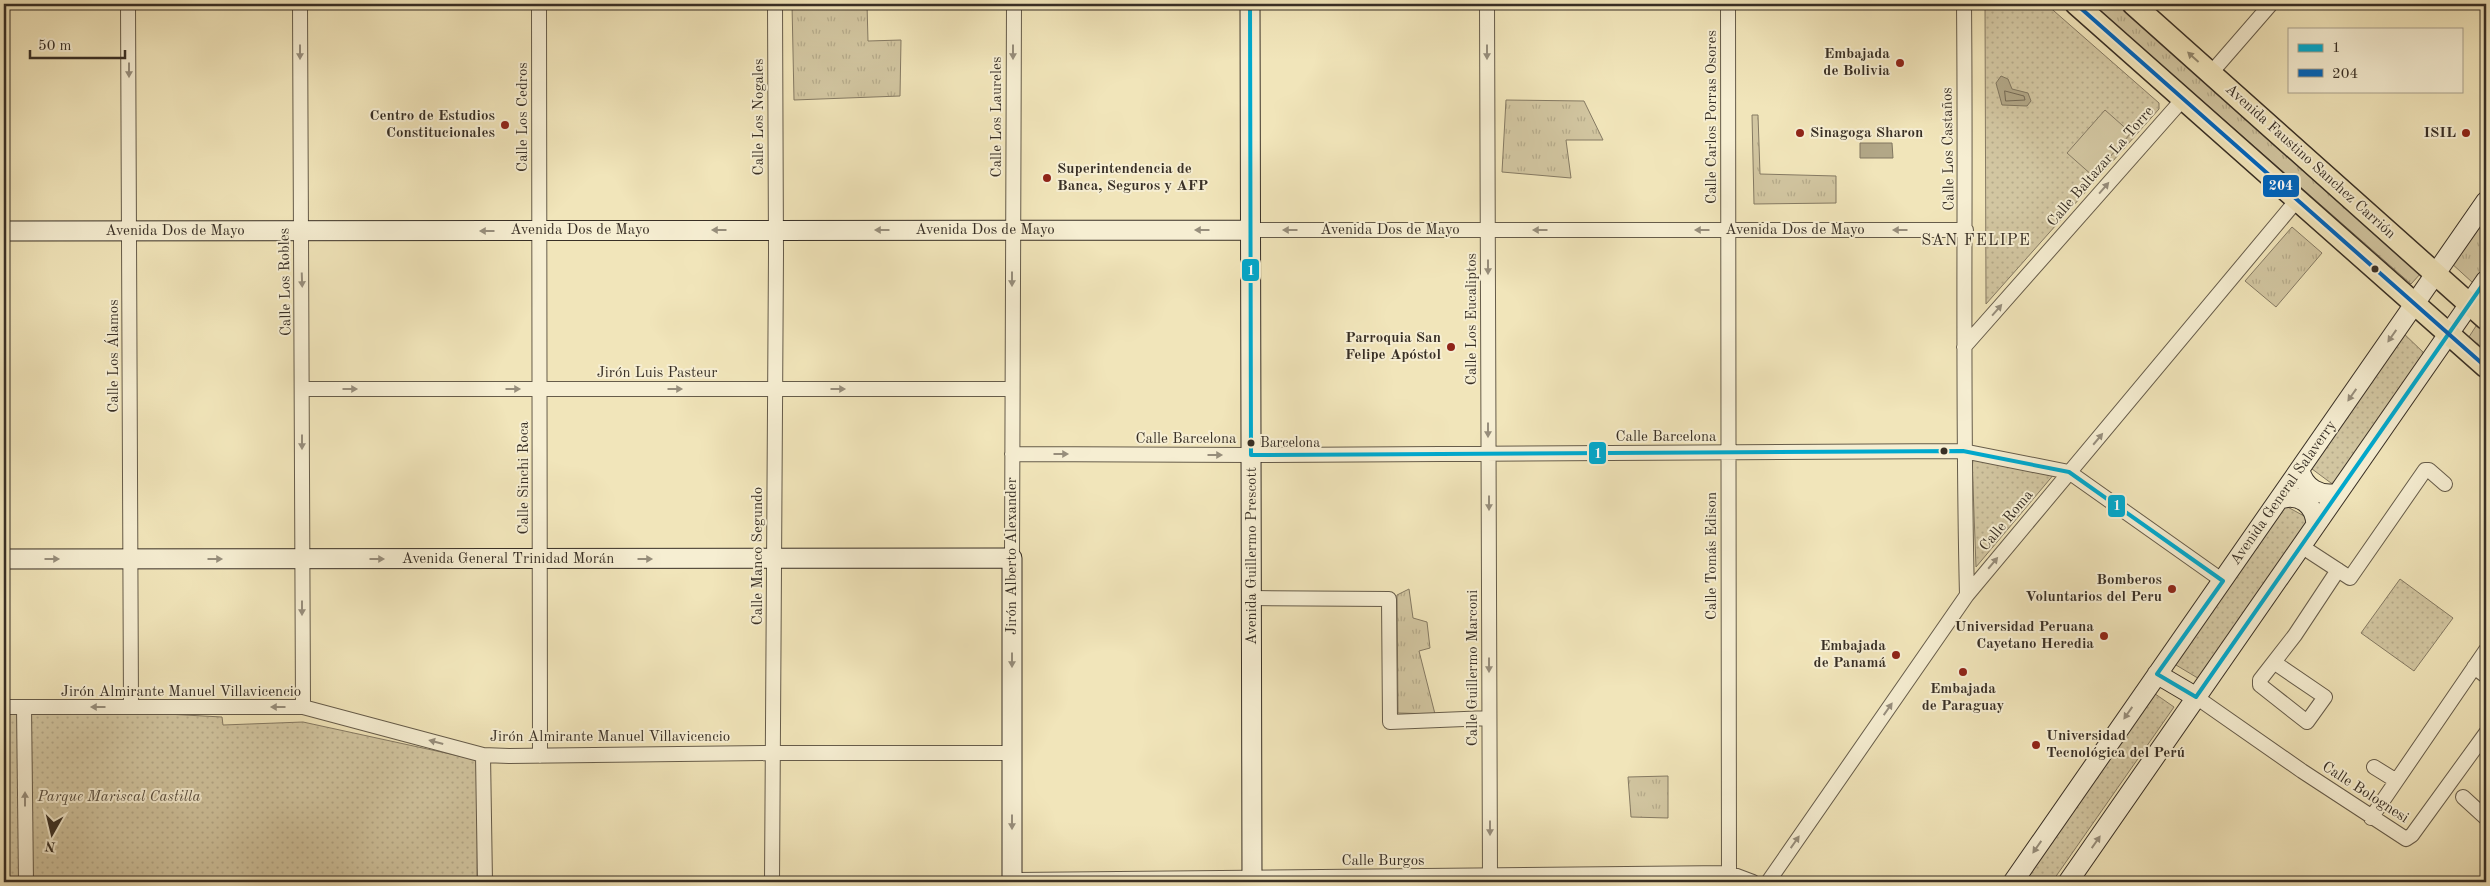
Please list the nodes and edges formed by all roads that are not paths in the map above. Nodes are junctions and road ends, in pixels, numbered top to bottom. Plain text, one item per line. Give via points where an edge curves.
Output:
1 (128, 4) edge
2 (300, 4) edge
3 (539, 4) edge
4 (774, 4) edge
5 (1014, 4) edge
6 (1250, 4) edge
7 (1487, 4) edge
8 (1728, 4) edge
9 (1964, 4) edge
10 (2076, 4) edge
11 (2133, 4) edge
12 (2272, 4) edge
13 (2210, 73) junction
14 (2183, 99) junction
15 (2297, 200) junction
16 (2486, 201) edge
17 (540, 230) junction
18 (776, 230) junction
19 (1012, 230) junction
20 (1251, 230) junction
21 (1488, 230) junction
22 (1728, 230) junction
23 (1966, 230) junction
24 (4, 231) edge
25 (130, 231) junction
26 (301, 231) junction
27 (2435, 274) junction
28 (2486, 280) edge
29 (2415, 304) junction
30 (2468, 304) junction
31 (2486, 320) edge
32 (2448, 332) junction
33 (1964, 347) junction
34 (2486, 367) edge
35 (302, 389) junction
36 (540, 389) junction
37 (775, 389) junction
38 (1012, 389) junction
39 (1963, 447) junction
40 (1728, 453) junction
41 (1012, 454) junction
42 (1489, 454) junction
43 (1251, 455) junction
44 (2300, 470) junction
45 (2069, 472) junction
46 (2445, 484) dead end
47 (2338, 492) junction
48 (2280, 498) junction
49 (2316, 525) junction
50 (2301, 546) junction
51 (1012, 558) junction
52 (4, 559) edge
53 (131, 559) junction
54 (302, 559) junction
55 (540, 559) junction
56 (774, 559) junction
57 (2338, 570) junction
58 (2223, 582) junction
59 (1967, 595) junction
60 (1252, 598) junction
61 (2486, 650) edge
62 (2275, 663) junction
63 (2474, 667) junction
64 (2157, 674) junction
65 (2486, 676) edge
66 (2196, 697) junction
67 (24, 706) junction
68 (4, 707) edge
69 (131, 707) junction
70 (303, 708) junction
71 (1489, 718) junction
72 (2486, 733) edge
73 (773, 753) junction
74 (1012, 753) junction
75 (483, 755) junction
76 (540, 756) junction
77 (2374, 767) dead end
78 (2395, 780) junction
79 (2463, 797) dead end
80 (2371, 818) junction
81 (2486, 818) edge
82 (1729, 878) edge
83 (1252, 880) edge
84 (1490, 880) edge
85 (1012, 881) edge
86 (1129, 881) edge
87 (26, 882) edge
88 (484, 882) edge
89 (772, 882) edge
90 (1753, 882) edge
91 (1768, 882) edge
92 (2013, 882) edge
93 (2068, 882) edge

1 -> 25 street, Calle Los Álamos
2 -> 26 street, Calle Los Robles
3 - 17 street, Calle Los Cedros
4 - 18 street, Calle Los Nogales
5 -> 19 street, Calle Los Laureles
6 - 20 main road, Avenida Guillermo Prescott
7 -> 21 street, Calle Los Eucaliptos
8 - 22 street, Calle Carlos Porras Osores
9 - 23 street, Calle Los Castaños
10 - 14 main road
13 -> 11 main road, Avenida Faustino Sanchez Carrión
12 - 13 street
13 - 27 main road, Avenida Faustino Sanchez Carrión
14 - 15 main road
33 -> 14 street, Calle Baltazar La Torre
15 - 29 main road
45 -> 15 street, Calle Roma
16 - 27 main road, Avenida General Salaverry
18 -> 17 main road, Avenida Dos de Mayo
17 -> 26 main road, Avenida Dos de Mayo
17 - 36 street, Calle Sinchi Roca
19 -> 18 main road, Avenida Dos de Mayo
18 - 37 street, Calle Manco Segundo
20 -> 19 main road, Avenida Dos de Mayo
19 -> 38 street, Jirón Alberto Alexander
21 -> 20 street, Avenida Dos de Mayo
20 - 43 main road, Avenida Guillermo Prescott
22 -> 21 street, Avenida Dos de Mayo
21 -> 42 street, Calle Los Eucaliptos
23 -> 22 street, Avenida Dos de Mayo
22 - 40 street, Calle Tomás Edison
23 - 33 street, Calle Los Castaños
24 - 25 main road, Avenida Dos de Mayo
25 - 26 main road, Avenida Dos de Mayo
25 - 53 street, Calle Los Álamos
26 -> 35 street, Calle Los Robles
27 - 29 main road, Avenida General Salaverry
27 - 30 main road, Avenida Faustino Sanchez Carrión
28 - 30 main road
29 - 32 main road
29 -> 44 main road, Avenida General Salaverry
30 - 31 main road, Avenida Faustino Sanchez Carrión
30 - 32 main road
32 - 34 main road
32 - 47 main road
33 - 39 street, Calle Los Castaños
35 -> 36 street, Jirón Luis Pasteur
35 -> 54 street, Calle Los Robles
36 -> 37 street, Jirón Luis Pasteur
36 - 55 street, Calle Sinchi Roca
37 -> 38 street, Jirón Luis Pasteur
37 - 56 street, Calle Manco Segundo
38 - 41 street, Jirón Alberto Alexander
39 - 40 street, Calle Barcelona
39 - 45 street, Calle Barcelona
39 - 59 street, Calle Los Castaños
40 - 42 street, Calle Barcelona
40 - 82 street, Calle Tomás Edison
41 -> 43 street, Calle Barcelona
41 - 51 street, Jirón Alberto Alexander
42 - 43 street, Calle Barcelona
42 -> 71 street, Calle Guillermo Marconi
43 - 60 main road, Avenida Guillermo Prescott
44 - 47 main road via 2305,483 2316,492
44 - 48 main road, Avenida General Salaverry
45 - 58 street, Calle Barcelona
59 -> 45 street, Calle Roma
46 - 57 street via 2430,470 2425,470 2350,578
47 - 49 main road
48 - 49 main road via 2304,500 2314,514
48 - 58 main road, Avenida General Salaverry
49 - 50 main road
50 - 57 street
50 - 66 main road
51 - 56 main road, Avenida General Trinidad Morán
51 -> 74 main road, Jirón Alberto Alexander
52 -> 53 main road, Avenida General Trinidad Morán
53 -> 54 main road, Avenida General Trinidad Morán
53 - 69 street, Calle Los Álamos
54 -> 55 main road, Avenida General Trinidad Morán
54 -> 70 street, Calle Los Robles
55 -> 56 main road, Avenida General Trinidad Morán
55 - 76 street, Calle Sinchi Roca
56 - 73 street, Calle Manco Segundo
57 - 62 street
58 - 64 main road, Avenida General Salaverry
91 -> 59 street, Calle Roma
60 - 71 street via 1389,599 1390,722
60 - 83 main road, Avenida Guillermo Prescott
61 - 63 street
62 - 62 street via 2260,680 2260,685 2308,722 2325,697
63 - 65 street
63 - 78 street
64 - 66 main road
64 -> 92 main road, Avenida General Salaverry
66 - 80 street, Calle Bolognesi
93 -> 66 main road
67 - 68 street, Jirón Almirante Manuel Villavicencio
69 -> 67 street, Jirón Almirante Manuel Villavicencio
87 -> 67 street
70 -> 69 street, Jirón Almirante Manuel Villavicencio
75 -> 70 street, Jirón Almirante Manuel Villavicencio
71 -> 84 street, Calle Guillermo Marconi
72 - 80 street, Calle Bolognesi via 2406,840
73 - 74 street, Jirón Almirante Manuel Villavicencio
73 - 76 street, Jirón Almirante Manuel Villavicencio
73 - 89 street, Calle Manco Segundo
74 -> 85 main road, Jirón Alberto Alexander
75 - 76 street, Jirón Almirante Manuel Villavicencio
75 - 88 street
77 - 78 street
78 - 80 street
79 - 81 street
82 - 84 street, Calle Burgos
82 - 90 street, Calle Burgos
83 - 84 street, Calle Burgos
83 - 86 street, Calle Burgos
85 - 86 street, Calle Burgos

